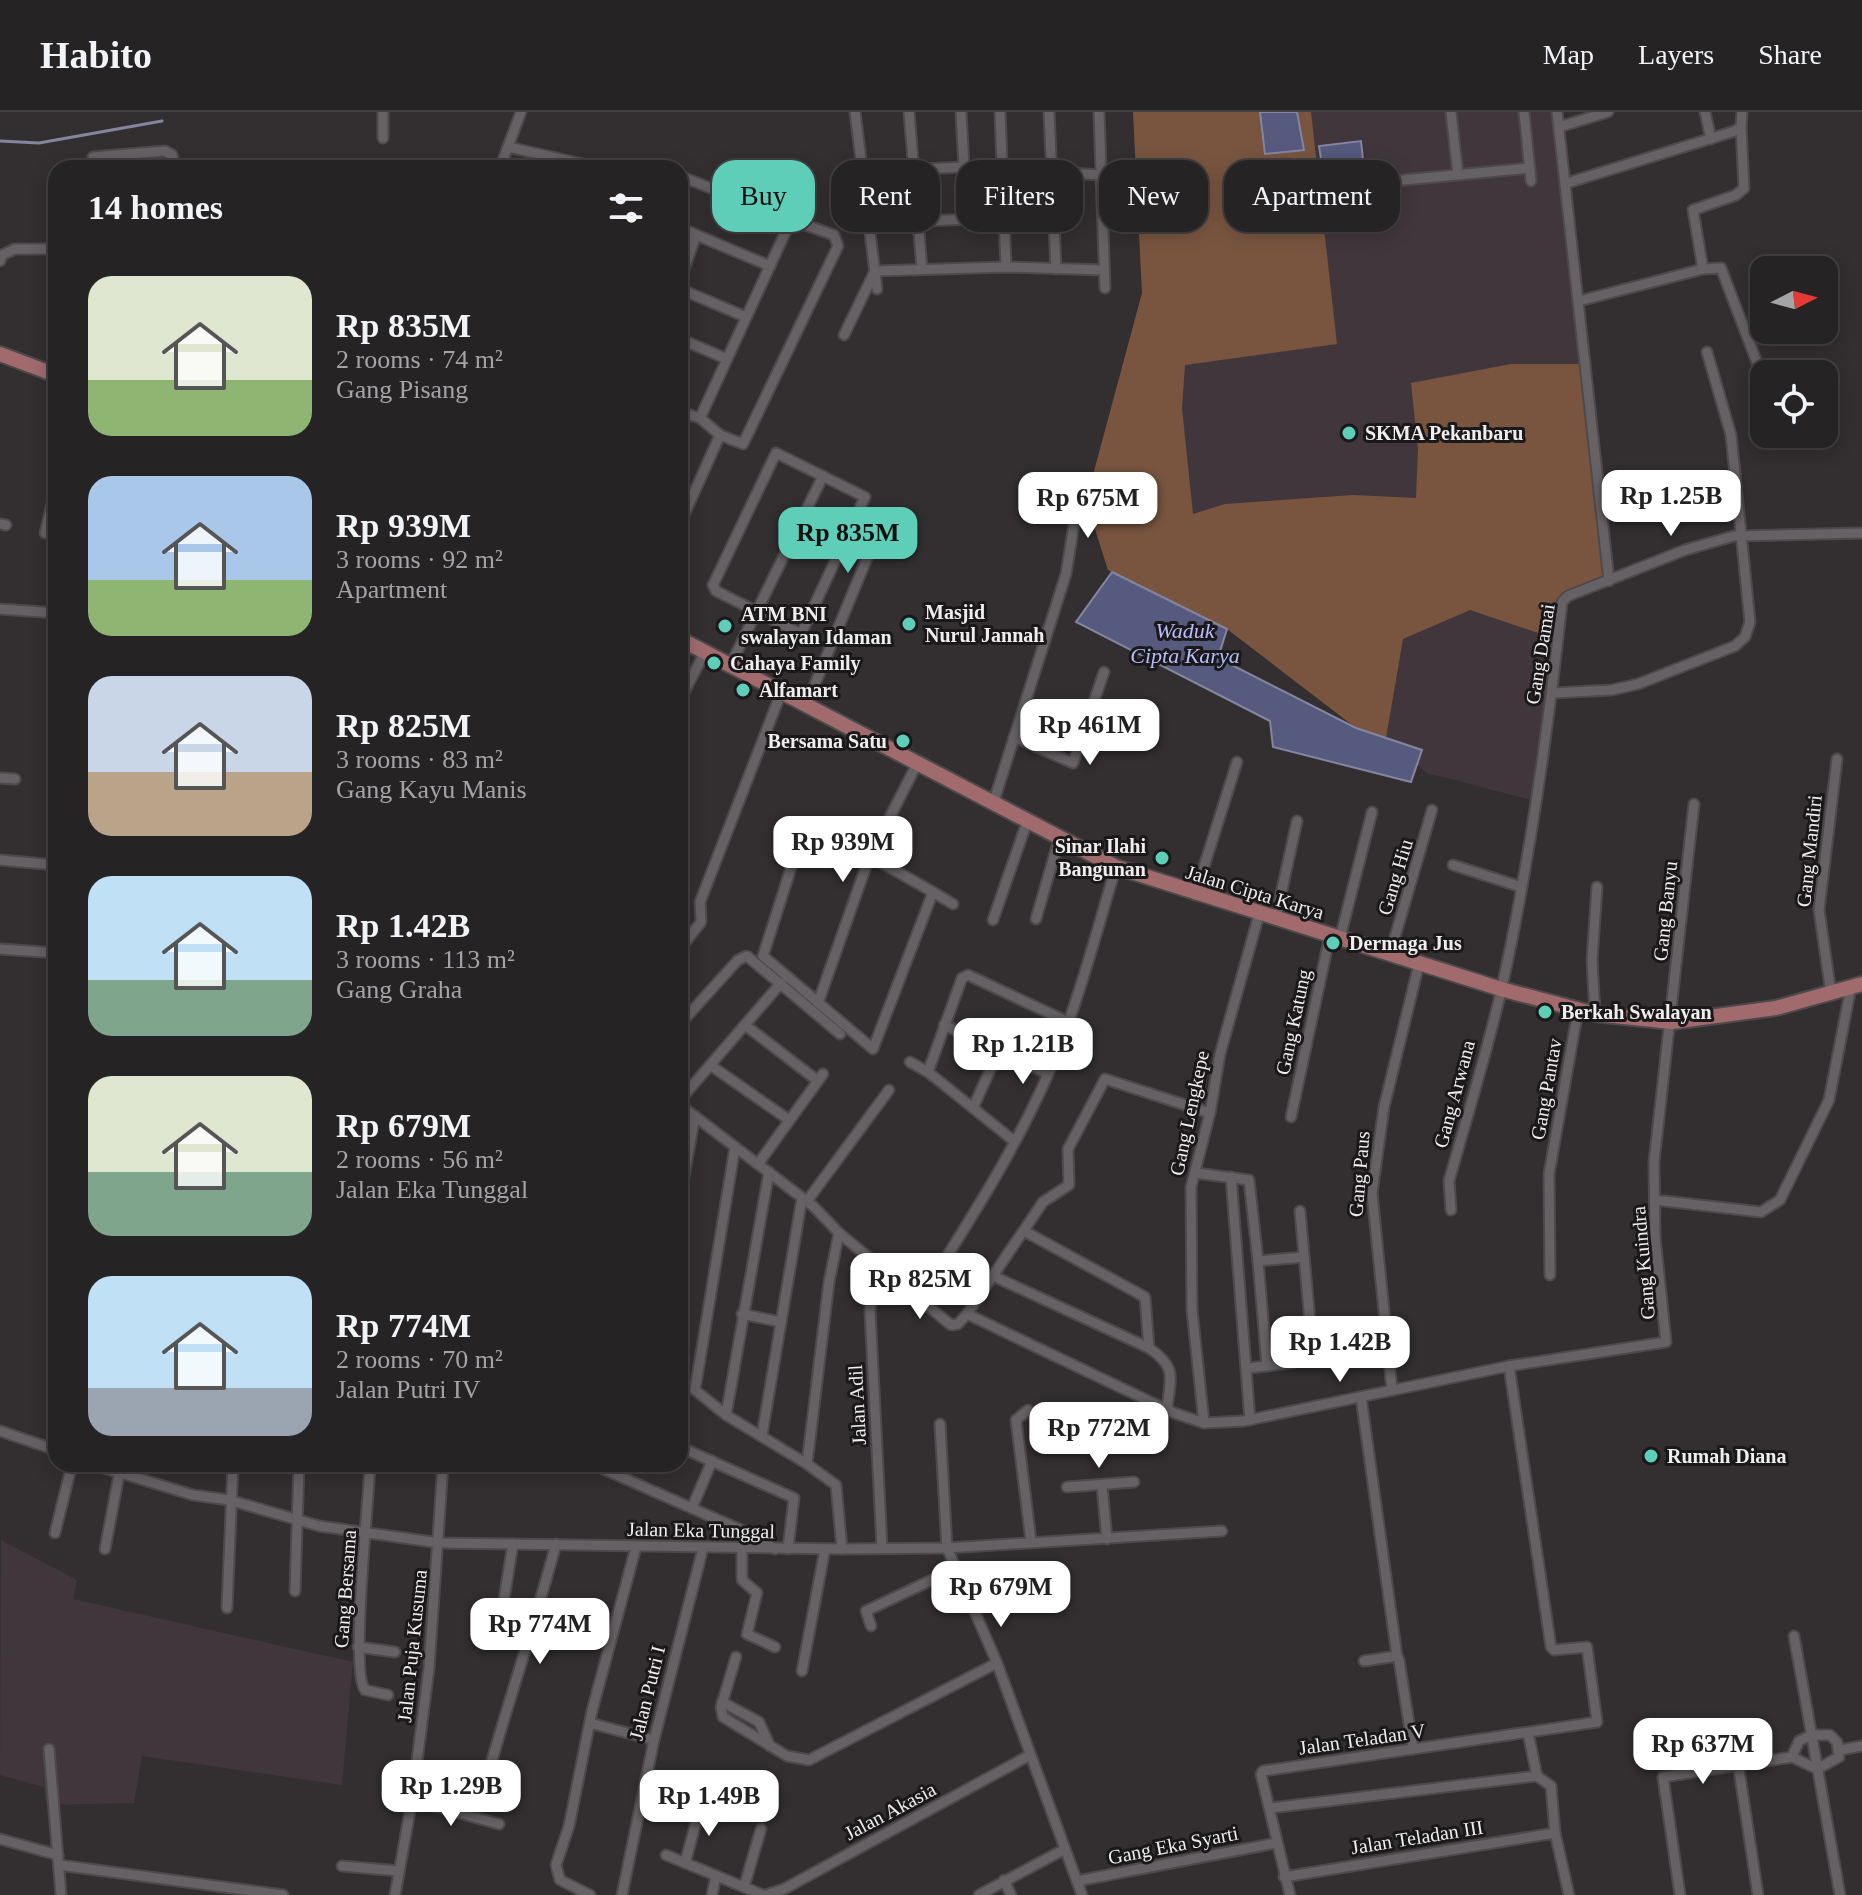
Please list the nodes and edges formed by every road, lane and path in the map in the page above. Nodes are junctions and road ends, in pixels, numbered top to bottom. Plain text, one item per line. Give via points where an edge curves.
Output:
1 (383, 112) edge
2 (855, 112) edge
3 (909, 112) edge
4 (961, 112) edge
5 (1000, 112) edge
6 (1049, 112) edge
7 (1099, 112) edge
8 (1451, 112) edge
9 (1524, 112) edge
10 (1557, 112) edge
11 (1608, 112) edge
12 (1705, 112) edge
13 (1742, 112) edge
14 (520, 114) edge
15 (1559, 127) junction
16 (1741, 127) junction
17 (383, 138) dead end
18 (1711, 139) junction
19 (509, 146) junction
20 (93, 157) dead end
21 (173, 160) edge
22 (503, 160) edge
23 (546, 160) edge
24 (859, 160) edge
25 (913, 160) edge
26 (964, 160) edge
27 (1002, 160) edge
28 (1051, 160) edge
29 (1101, 160) edge
30 (1530, 168) junction
31 (1458, 175) junction
32 (688, 179) edge
33 (1400, 180) edge
34 (1531, 181) dead end
35 (1567, 183) junction
36 (712, 189) edge
37 (815, 228) edge
38 (688, 232) edge
39 (786, 232) edge
40 (869, 232) edge
41 (920, 232) edge
42 (1005, 232) edge
43 (1054, 232) edge
44 (1103, 232) edge
45 (696, 235) junction
46 (48, 249) edge
47 (688, 258) edge
48 (0, 261) edge
49 (770, 266) junction
50 (1006, 267) junction
51 (922, 269) junction
52 (1056, 269) junction
53 (1703, 269) junction
54 (1104, 270) junction
55 (875, 271) junction
56 (1105, 288) dead end
57 (877, 289) dead end
58 (688, 292) edge
59 (1579, 301) junction
60 (746, 317) junction
61 (844, 335) dead end
62 (688, 342) edge
63 (1707, 352) dead end
64 (0, 354) edge
65 (727, 359) junction
66 (1756, 360) edge
67 (48, 372) edge
68 (688, 414) edge
69 (700, 418) junction
70 (720, 435) junction
71 (823, 476) junction
72 (1078, 500) dead end
73 (688, 506) edge
74 (48, 521) edge
75 (879, 529) dead end
76 (45, 533) dead end
77 (1862, 533) edge
78 (1742, 535) junction
79 (1609, 581) junction
80 (0, 609) edge
81 (757, 610) junction
82 (48, 612) edge
83 (688, 643) edge
84 (705, 652) junction
85 (730, 666) junction
86 (1104, 672) dead end
87 (688, 685) edge
88 (781, 693) junction
89 (1552, 693) junction
90 (806, 706) junction
91 (1014, 737) junction
92 (1837, 759) dead end
93 (1237, 762) dead end
94 (917, 764) junction
95 (0, 778) edge
96 (15, 779) dead end
97 (993, 804) junction
98 (1694, 804) dead end
99 (1432, 810) dead end
100 (1372, 812) dead end
101 (1297, 821) dead end
102 (1027, 822) junction
103 (1059, 839) junction
104 (869, 858) junction
105 (0, 860) edge
106 (48, 864) edge
107 (1453, 865) dead end
108 (1116, 867) junction
109 (1521, 887) junction
110 (1597, 887) dead end
111 (933, 892) junction
112 (1195, 895) junction
113 (953, 904) dead end
114 (1260, 911) junction
115 (1276, 917) junction
116 (1036, 919) dead end
117 (993, 920) dead end
118 (688, 936) edge
119 (691, 937) junction
120 (1335, 937) junction
121 (688, 940) edge
122 (0, 949) edge
123 (48, 952) edge
124 (1390, 954) junction
125 (1419, 964) junction
126 (781, 983) junction
127 (1856, 986) edge
128 (1501, 989) junction
129 (1831, 993) junction
130 (818, 1003) junction
131 (1578, 1010) junction
132 (1595, 1014) junction
133 (688, 1015) edge
134 (1068, 1022) junction
135 (1672, 1022) junction
136 (745, 1025) junction
137 (944, 1025) junction
138 (840, 1034) dead end
139 (999, 1050) junction
140 (910, 1062) dead end
141 (710, 1065) junction
142 (928, 1072) junction
143 (1048, 1074) junction
144 (889, 1090) dead end
145 (688, 1093) edge
146 (973, 1108) junction
147 (688, 1110) edge
148 (1210, 1113) junction
149 (695, 1116) junction
150 (1291, 1117) dead end
151 (789, 1120) junction
152 (1014, 1141) junction
153 (735, 1147) junction
154 (688, 1154) edge
155 (758, 1164) junction
156 (769, 1172) junction
157 (1196, 1173) junction
158 (1231, 1177) junction
159 (805, 1200) junction
160 (1655, 1200) junction
161 (1451, 1210) dead end
162 (1300, 1211) dead end
163 (1024, 1231) junction
164 (839, 1233) junction
165 (1304, 1257) junction
166 (1258, 1261) junction
167 (875, 1262) junction
168 (1550, 1275) dead end
169 (993, 1276) junction
170 (920, 1299) junction
171 (742, 1314) junction
172 (967, 1314) junction
173 (781, 1322) junction
174 (1149, 1348) junction
175 (1267, 1366) junction
176 (1509, 1366) junction
177 (1249, 1368) junction
178 (1392, 1390) junction
179 (1361, 1397) junction
180 (1028, 1410) dead end
181 (1167, 1410) junction
182 (726, 1415) junction
183 (1250, 1420) junction
184 (1204, 1423) junction
185 (940, 1424) dead end
186 (0, 1431) edge
187 (762, 1435) junction
188 (48, 1447) edge
189 (688, 1450) edge
190 (712, 1461) junction
191 (807, 1464) junction
192 (70, 1472) edge
193 (111, 1472) edge
194 (232, 1472) edge
195 (299, 1472) edge
196 (370, 1472) edge
197 (443, 1472) edge
198 (610, 1472) edge
199 (119, 1475) junction
200 (1134, 1482) dead end
201 (1102, 1486) junction
202 (1067, 1487) dead end
203 (229, 1500) junction
204 (692, 1508) junction
205 (296, 1518) junction
206 (1222, 1531) dead end
207 (368, 1532) junction
208 (55, 1533) dead end
209 (1107, 1539) junction
210 (1031, 1541) junction
211 (440, 1543) junction
212 (513, 1544) junction
213 (556, 1544) junction
214 (636, 1547) junction
215 (882, 1547) junction
216 (703, 1548) junction
217 (742, 1548) junction
218 (947, 1548) junction
219 (105, 1549) dead end
220 (775, 1549) junction
221 (788, 1549) junction
222 (825, 1549) junction
223 (842, 1549) junction
224 (957, 1568) junction
225 (295, 1591) dead end
226 (227, 1608) dead end
227 (871, 1626) dead end
228 (499, 1630) dead end
229 (1794, 1636) dead end
230 (358, 1647) junction
231 (775, 1647) dead end
232 (395, 1652) dead end
233 (1397, 1656) junction
234 (736, 1657) dead end
235 (1364, 1661) dead end
236 (997, 1663) junction
237 (802, 1671) dead end
238 (388, 1695) dead end
239 (722, 1702) junction
240 (590, 1723) junction
241 (1528, 1733) junction
242 (1812, 1735) junction
243 (654, 1740) junction
244 (770, 1746) junction
245 (1862, 1746) edge
246 (49, 1749) dead end
247 (1413, 1749) junction
248 (1840, 1750) junction
249 (1030, 1755) junction
250 (1792, 1757) junction
251 (1738, 1763) junction
252 (1817, 1769) junction
253 (1537, 1776) junction
254 (487, 1778) dead end
255 (412, 1800) junction
256 (701, 1804) dead end
257 (1270, 1808) junction
258 (499, 1824) dead end
259 (761, 1829) dead end
260 (1555, 1833) junction
261 (0, 1839) edge
262 (1276, 1843) junction
263 (1065, 1849) junction
264 (666, 1855) dead end
265 (58, 1860) junction
266 (685, 1863) junction
267 (342, 1866) dead end
268 (399, 1871) junction
269 (716, 1876) junction
270 (1284, 1877) junction
271 (1004, 1880) junction
272 (1077, 1881) junction
273 (744, 1887) junction
274 (587, 1893) edge
275 (61, 1895) edge
276 (283, 1895) edge
277 (395, 1895) edge
278 (622, 1895) edge
279 (712, 1895) edge
280 (765, 1895) edge
281 (979, 1895) edge
282 (1011, 1895) edge
283 (1082, 1895) edge
284 (1290, 1895) edge
285 (1569, 1895) edge
286 (1680, 1895) edge
287 (1758, 1895) edge
288 (1840, 1895) edge

1 - 17 street
2 - 24 street
3 - 25 street
4 - 26 street
5 - 27 street
6 - 28 street
7 - 29 street
8 - 31 street
9 - 30 street
10 - 15 street
11 - 15 street
12 - 18 street
13 - 16 street
14 - 19 street
15 - 35 street
16 - 18 street
16 - 53 street via 1744,188 1693,210
18 - 35 street
19 - 22 street
19 - 23 street
20 - 21 street via 165,151
30 - 31 street
30 - 34 street
31 - 33 street
32 - 36 street
35 - 59 street
37 - 70 street via 834,235 838,246 743,444
38 - 45 street
39 - 49 street
40 - 55 street
41 - 51 street
42 - 50 street
43 - 52 street
44 - 54 street
45 - 47 street
45 - 49 street
46 - 48 street via 15,249
49 - 60 street
50 - 51 street
50 - 52 street
51 - 55 street
52 - 54 street
53 - 59 street
53 - 66 street via 1721,268
54 - 56 street
55 - 57 street
55 - 61 street
58 - 60 street
59 - 79 street
60 - 65 street
62 - 65 street
63 - 78 street via 1731,435
64 - 67 main road
65 - 69 street
68 - 69 street
69 - 70 street
70 - 73 street
71 - 81 street
71 - 81 street via 862,494 865,501 804,632 797,634
71 - 81 street via 779,453 767,470 713,585
72 - 91 street via 1066,574
74 - 76 street
75 - 90 street
77 - 78 street
78 - 79 street via 1685,550
78 - 89 street via 1750,622 1735,646 1638,684
79 - 89 street, Gang Damai via 1562,602
80 - 82 street
81 - 85 street
83 - 84 main road, Jalan Cipta Karya
84 - 85 main road, Jalan Cipta Karya
84 - 87 street
85 - 88 main road, Jalan Cipta Karya
86 - 91 street via 1073,763
88 - 90 main road, Jalan Cipta Karya
88 - 119 street via 700,902 701,922
89 - 109 street, Gang Damai
90 - 94 main road, Jalan Cipta Karya
91 - 97 street
92 - 129 street, Gang Mandiri via 1819,910
93 - 112 street
94 - 97 main road, Jalan Cipta Karya
94 - 104 street
95 - 96 street
97 - 102 main road, Jalan Cipta Karya
98 - 135 street, Gang Banyu
99 - 124 street, Gang Hiu
100 - 120 street, Gang Katung
101 - 115 street
102 - 103 main road, Jalan Cipta Karya
102 - 117 street
103 - 108 main road, Jalan Cipta Karya
103 - 116 street
104 - 111 street
104 - 130 street
104 - 130 street via 812,823 800,830 763,956
105 - 106 street
107 - 109 street
108 - 112 main road, Jalan Cipta Karya
108 - 134 street
109 - 128 street, Gang Damai
110 - 132 street
111 - 113 street
111 - 130 street via 876,1047
112 - 114 main road, Jalan Cipta Karya
114 - 115 main road, Jalan Cipta Karya
114 - 148 street, Gang Lengkepe via 1220,1054
115 - 120 main road, Jalan Cipta Karya
118 - 119 street
119 - 121 street
120 - 124 main road, Jalan Cipta Karya
120 - 150 street, Gang Katung
122 - 123 street
124 - 125 main road, Jalan Cipta Karya
125 - 128 main road, Jalan Cipta Karya
125 - 178 street, Gang Paus via 1384,1107 1372,1193
126 - 133 street via 743,957
126 - 136 street
126 - 138 street
127 - 129 main road, Jalan Cipta Karya
127 - 160 street via 1829,1100 1780,1200 1761,1212
128 - 131 main road, Jalan Cipta Karya
128 - 161 street, Gang Arwana via 1449,1181
129 - 135 main road, Jalan Cipta Karya via 1776,1008
131 - 132 main road, Jalan Cipta Karya
131 - 168 street, Gang Pantav via 1549,1174
132 - 135 main road, Jalan Cipta Karya
134 - 137 street via 968,975 962,978
134 - 143 street
135 - 160 street, Gang Kuindra via 1654,1162
136 - 141 street
136 - 151 street via 820,1078
137 - 139 street
137 - 142 street
139 - 143 street
139 - 146 street
140 - 142 street
141 - 145 street
141 - 151 street
142 - 146 street
143 - 152 street
144 - 159 street
146 - 152 street
147 - 149 street
148 - 157 street, Gang Lengkepe
148 - 163 street via 1105,1079 1068,1149 1069,1185 1043,1202
149 - 153 street
149 - 154 street
151 - 155 street
152 - 170 street
153 - 155 street
153 - 182 street via 695,1384 698,1395
155 - 156 street
156 - 159 street
156 - 171 street
157 - 158 street
157 - 184 street, Gang Lengkepe via 1191,1187 1192,1310
158 - 166 street via 1249,1180
158 - 177 street
159 - 164 street
159 - 173 street
160 - 176 street, Gang Kuindra via 1666,1342
162 - 165 street
163 - 169 street
163 - 174 street via 1145,1297
164 - 167 street
164 - 191 street
165 - 166 street
165 - 175 street via 1313,1355
166 - 175 street
167 - 170 street
167 - 215 street, Jalan Adil via 870,1311
169 - 172 street
169 - 174 street
170 - 172 street via 951,1325
171 - 173 street
171 - 182 street
172 - 181 street
173 - 187 street
174 - 181 street via 1167,1360 1170,1369
175 - 177 street
176 - 178 street
176 - 241 street, Jalan Teladan V via 1551,1647 1587,1647 1597,1719
177 - 183 street
178 - 179 street
179 - 183 street
179 - 233 street
180 - 210 street via 1016,1420
181 - 184 street
182 - 187 street
183 - 184 street
185 - 218 street
186 - 188 street
187 - 191 street
189 - 190 street
190 - 204 street
190 - 221 street via 794,1498
191 - 223 street via 836,1485
192 - 208 street
193 - 199 street, Jalan Eka Tunggal
194 - 203 street
195 - 205 street
196 - 207 street, Gang Bersama
197 - 211 street, Jalan Puja Kusuma
198 - 204 street
199 - 203 street, Jalan Eka Tunggal
199 - 219 street
200 - 201 street
201 - 202 street
201 - 209 street
203 - 205 street, Jalan Eka Tunggal
203 - 226 street
204 - 220 street
205 - 207 street, Jalan Eka Tunggal
205 - 225 street
206 - 209 street, Jalan Eka Tunggal
207 - 211 street, Jalan Eka Tunggal
207 - 230 street, Gang Bersama
209 - 210 street, Jalan Eka Tunggal
210 - 218 street, Jalan Eka Tunggal
211 - 212 street, Jalan Eka Tunggal
211 - 255 street, Jalan Puja Kusuma
212 - 213 street, Jalan Eka Tunggal
212 - 228 street
213 - 214 street, Jalan Eka Tunggal
213 - 254 street
214 - 216 street, Jalan Eka Tunggal
214 - 240 street
215 - 218 street, Jalan Eka Tunggal
215 - 223 street, Jalan Eka Tunggal
216 - 217 street, Jalan Eka Tunggal
216 - 243 street, Jalan Putri I
217 - 220 street, Jalan Eka Tunggal
217 - 231 street via 742,1580 757,1593 747,1634
218 - 224 street
220 - 221 street, Jalan Eka Tunggal
221 - 222 street, Jalan Eka Tunggal
222 - 223 street, Jalan Eka Tunggal
222 - 237 street
224 - 227 street via 866,1611
224 - 236 street
229 - 242 street
230 - 232 street
230 - 238 street, Gang Bersama via 361,1687
233 - 235 street
233 - 247 street
234 - 239 street
236 - 244 street via 815,1759 787,1756
236 - 249 street
239 - 244 street via 759,1722
239 - 244 street via 723,1717
240 - 243 street
240 - 274 street via 556,1865 560,1880
241 - 247 street, Jalan Teladan V
241 - 253 street
242 - 248 street via 1830,1735
242 - 250 street via 1799,1741
242 - 252 street
243 - 278 street, Jalan Putri I
245 - 248 street
246 - 265 street
247 - 257 street, Jalan Teladan V via 1263,1771
248 - 252 street via 1832,1764
249 - 263 street
249 - 280 street, Jalan Akasia
250 - 251 street
250 - 252 street
251 - 286 street via 1663,1777
251 - 287 street
252 - 288 street
253 - 257 street
253 - 260 street via 1551,1786
255 - 258 street
255 - 268 street, Jalan Puja Kusuma
256 - 266 street
257 - 262 street, Jalan Teladan V
259 - 273 street
260 - 270 street, Jalan Teladan III
260 - 285 street
261 - 265 street
262 - 270 street, Jalan Teladan V
262 - 272 street, Gang Eka Syarti
263 - 271 street
263 - 272 street
264 - 266 street, Jalan Akasia
265 - 275 street
265 - 276 street
266 - 269 street, Jalan Akasia
267 - 268 street
268 - 277 street, Jalan Puja Kusuma
269 - 273 street, Jalan Akasia
269 - 279 street
270 - 284 street, Jalan Teladan V
271 - 281 street
271 - 282 street
272 - 283 street
273 - 280 street, Jalan Akasia

